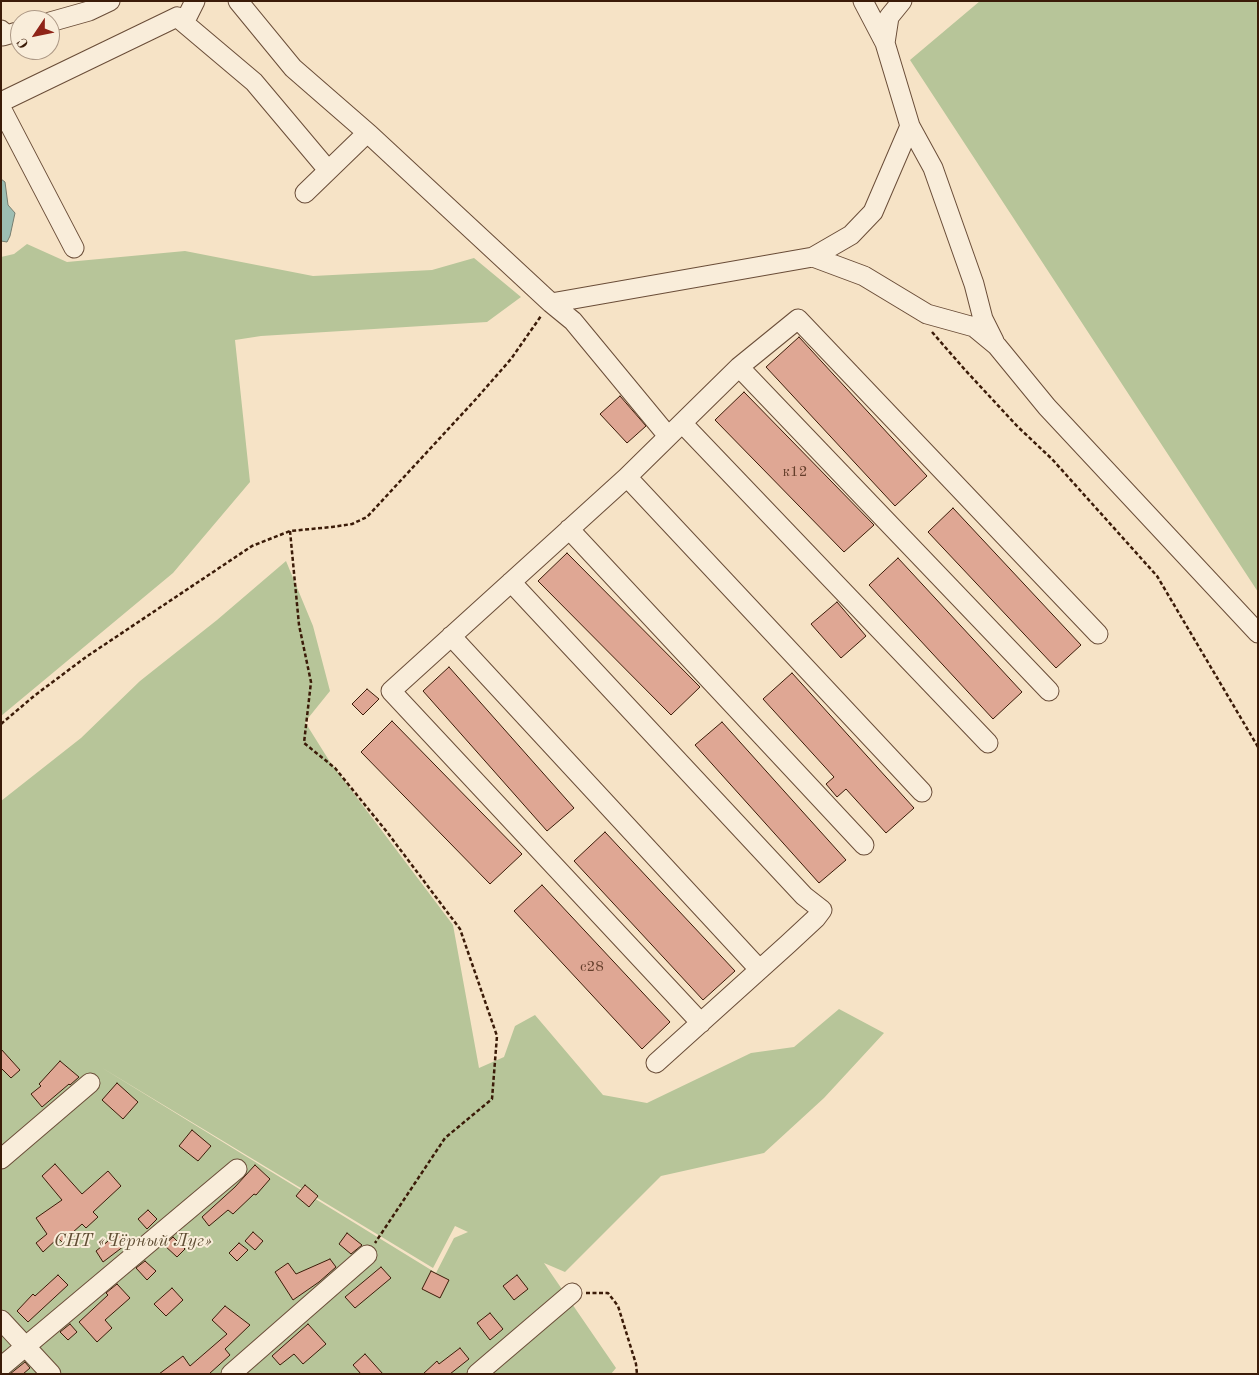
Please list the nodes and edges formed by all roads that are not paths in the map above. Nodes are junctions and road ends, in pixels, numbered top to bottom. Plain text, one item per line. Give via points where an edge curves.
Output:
1 (110, 1) edge
2 (196, 1) edge
3 (238, 1) edge
4 (863, 1) edge
5 (902, 1) edge
6 (60, 19) edge
7 (184, 23) junction
8 (1, 30) edge
9 (10, 34) edge
10 (884, 43) junction
11 (1, 102) edge
12 (1, 108) edge
13 (910, 126) junction
14 (367, 133) junction
15 (328, 170) junction
16 (305, 192) dead end
17 (74, 248) dead end
18 (813, 257) junction
19 (551, 303) junction
20 (997, 346) junction
21 (739, 367) junction
22 (683, 424) junction
23 (668, 436) junction
24 (627, 477) junction
25 (568, 529) junction
26 (511, 582) junction
27 (1258, 633) edge
28 (1098, 634) dead end
29 (450, 636) junction
30 (1049, 691) dead end
31 (988, 743) dead end
32 (922, 792) dead end
33 (864, 845) dead end
34 (759, 969) junction
35 (701, 1023) junction
36 (656, 1063) dead end
37 (90, 1083) dead end
38 (1, 1159) edge
39 (237, 1169) dead end
40 (367, 1255) road end
41 (572, 1293) road end
42 (1, 1320) edge
43 (26, 1346) junction
44 (1, 1367) edge
45 (51, 1374) edge
46 (231, 1374) edge
47 (477, 1374) edge

1 - 6 street via 90,11
2 - 7 street
3 - 14 street via 293,68
4 - 10 street
5 - 10 street via 890,16
7 - 11 street via 177,17
7 - 15 street via 254,82
8 - 9 street via 3,36
10 - 13 street
12 - 17 street
13 - 18 street via 873,212 851,235
13 - 20 street via 933,168 983,319
14 - 15 street
14 - 19 street
15 - 16 street
18 - 19 street
18 - 20 street via 864,276 927,314 974,327
19 - 23 street via 573,321
20 - 27 street via 1048,407
21 - 22 street
21 - 28 street via 798,319
21 - 30 street
22 - 23 street
22 - 31 street
23 - 24 street
24 - 25 street
24 - 32 street
25 - 26 street
25 - 33 street
26 - 29 street
26 - 34 street via 804,896 822,910
29 - 34 street
29 - 35 street via 391,692
34 - 35 street
35 - 36 street
37 - 38 street
39 - 43 street
40 - 46 street
41 - 47 street
42 - 43 street
43 - 44 street
43 - 45 street

